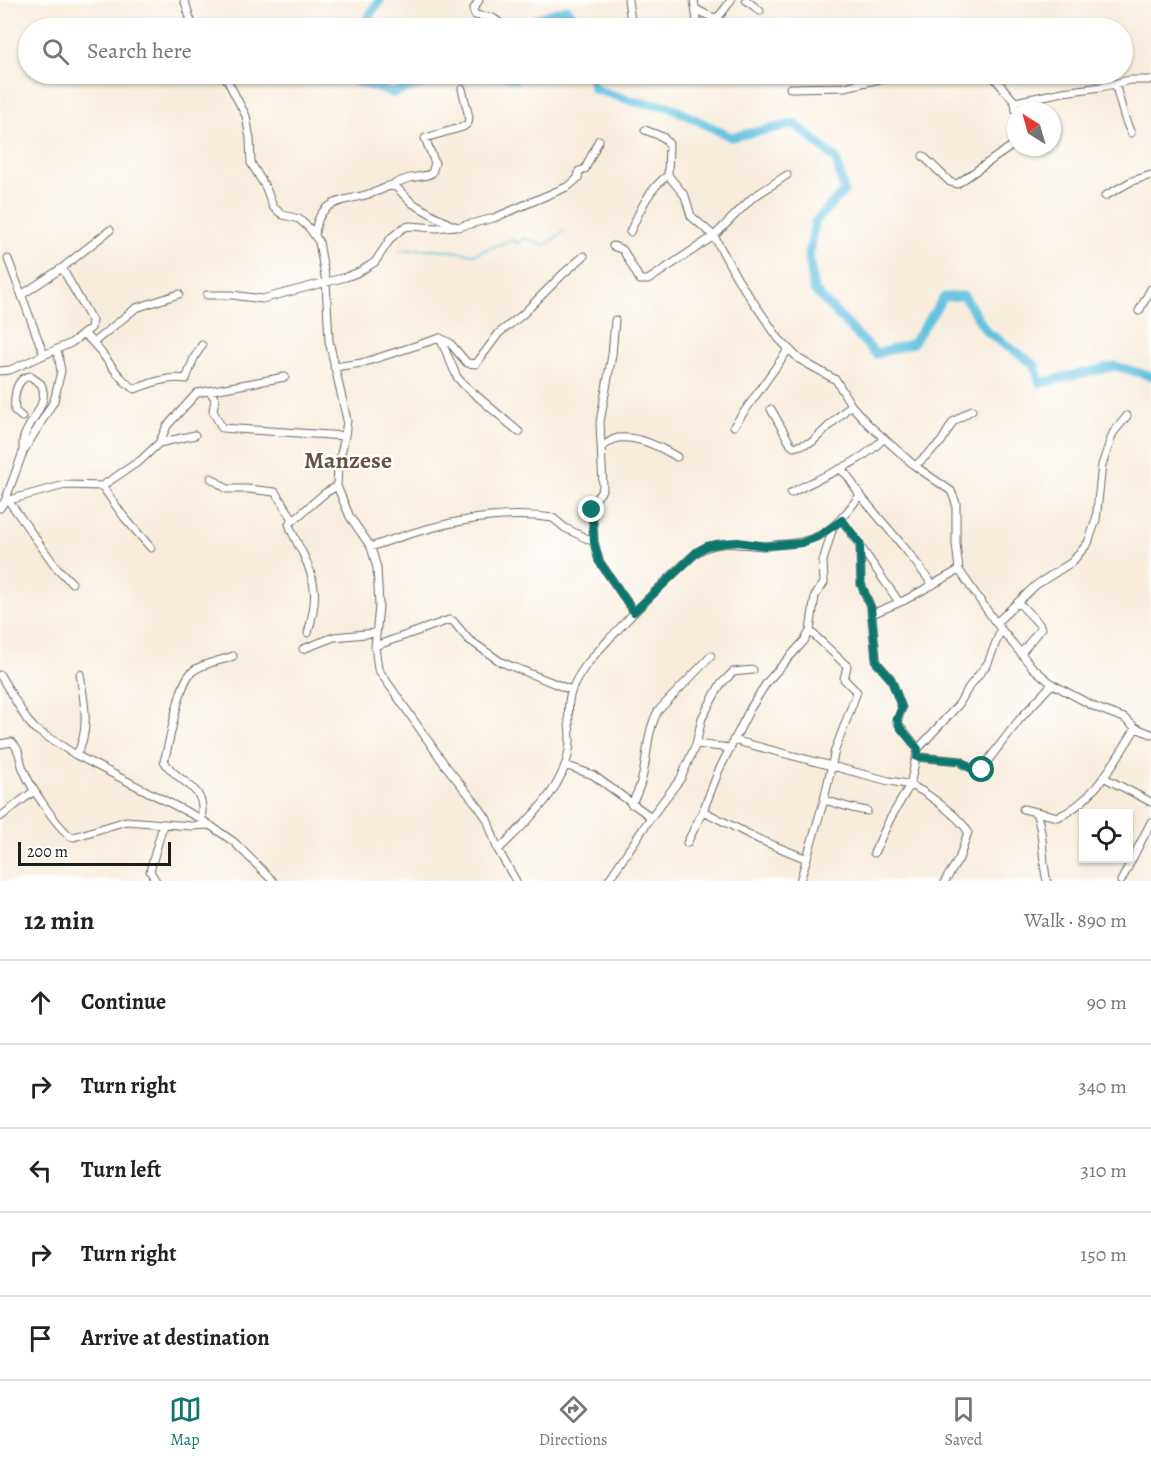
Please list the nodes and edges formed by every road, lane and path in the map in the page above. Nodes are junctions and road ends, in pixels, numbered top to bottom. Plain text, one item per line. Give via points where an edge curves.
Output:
1 (184, 0) edge
2 (479, 0) edge
3 (628, 0) edge
4 (694, 0) edge
5 (731, 0) edge
6 (746, 0) edge
7 (696, 9) junction
8 (760, 11) dead end
9 (189, 18) edge
10 (487, 18) edge
11 (631, 18) edge
12 (697, 18) edge
13 (1133, 80) edge
14 (1151, 80) edge
15 (229, 84) edge
16 (852, 84) edge
17 (1000, 84) edge
18 (1110, 84) edge
19 (1115, 84) edge
20 (790, 88) dead end
21 (462, 89) dead end
22 (1015, 102) joint
23 (645, 130) dead end
24 (1131, 133) dead end
25 (599, 140) dead end
26 (1007, 149) edge
27 (923, 156) dead end
28 (669, 175) junction
29 (787, 175) dead end
30 (1151, 176) edge
31 (388, 186) junction
32 (1105, 196) dead end
33 (454, 226) junction
34 (110, 230) dead end
35 (630, 232) dead end
36 (315, 236) junction
37 (714, 236) junction
38 (613, 246) dead end
39 (584, 256) dead end
40 (8, 259) dead end
41 (62, 268) junction
42 (326, 282) junction
43 (1151, 289) edge
44 (23, 294) junction
45 (179, 294) dead end
46 (207, 295) dead end
47 (1139, 311) dead end
48 (615, 320) dead end
49 (84, 334) junction
50 (440, 338) junction
51 (94, 342) junction
52 (202, 345) dead end
53 (57, 349) junction
54 (788, 350) junction
55 (44, 355) junction
56 (334, 367) junction
57 (0, 371) edge
58 (285, 377) dead end
59 (210, 391) junction
60 (851, 405) junction
61 (771, 409) dead end
62 (972, 410) dead end
63 (1127, 416) dead end
64 (22, 417) dead end
65 (734, 426) dead end
66 (519, 432) dead end
67 (195, 435) dead end
68 (345, 436) junction
69 (884, 438) junction
70 (159, 443) junction
71 (602, 447) junction
72 (23, 452) junction
73 (677, 457) dead end
74 (915, 466) junction
75 (840, 469) junction
76 (211, 478) dead end
77 (102, 486) junction
78 (337, 486) junction
79 (790, 493) dead end
80 (860, 495) junction
81 (6, 501) junction
82 (0, 508) edge
83 (293, 519) junction
84 (842, 520) junction
85 (833, 527) junction
86 (594, 542) junction
87 (860, 544) junction
88 (370, 547) junction
89 (151, 548) dead end
90 (959, 570) junction
91 (72, 583) dead end
92 (933, 585) junction
93 (899, 602) junction
94 (1019, 603) junction
95 (634, 612) junction
96 (872, 614) junction
97 (999, 626) junction
98 (810, 631) junction
99 (308, 633) dead end
100 (376, 633) junction
101 (375, 646) junction
102 (303, 649) dead end
103 (1022, 652) junction
104 (233, 656) dead end
105 (711, 656) dead end
106 (753, 670) dead end
107 (80, 674) dead end
108 (0, 675) edge
109 (1052, 684) junction
110 (571, 690) junction
111 (1136, 728) junction
112 (1151, 734) edge
113 (733, 740) junction
114 (0, 744) edge
115 (696, 744) junction
116 (730, 748) junction
117 (917, 753) junction
118 (76, 755) junction
119 (565, 765) junction
120 (831, 765) junction
121 (1103, 777) junction
122 (910, 785) junction
123 (34, 791) junction
124 (825, 800) junction
125 (1151, 802) edge
126 (632, 804) junction
127 (1023, 809) dead end
128 (703, 811) junction
129 (867, 811) dead end
130 (1036, 813) junction
131 (0, 817) edge
132 (651, 817) junction
133 (201, 819) junction
134 (1151, 822) edge
135 (163, 825) junction
136 (210, 825) junction
137 (687, 843) dead end
138 (498, 850) junction
139 (874, 853) dead end
140 (807, 859) junction
141 (156, 881) edge
142 (272, 881) edge
143 (516, 881) edge
144 (608, 881) edge
145 (800, 881) edge
146 (945, 881) edge
147 (1047, 881) edge
148 (1121, 881) edge

1 - 9 street
2 - 10 street via 473,13
3 - 11 street
4 - 7 street
5 - 7 street via 716,18
6 - 8 street
7 - 12 street
13 - 14 street
15 - 36 street via 246,116 251,163 273,207 283,215 299,219
16 - 20 street
17 - 22 street
18 - 22 street
19 - 24 street
21 - 31 street via 468,123 425,138 435,164 432,173
23 - 28 street via 663,137 669,144
25 - 33 street via 585,169 569,186 494,218
26 - 27 street via 957,184
28 - 35 street via 652,189
28 - 37 street via 685,196 694,220
29 - 37 street via 752,198
30 - 32 street
31 - 33 street via 396,187 412,203
31 - 36 street via 328,207 317,219
33 - 42 street via 403,228 367,268
34 - 41 street
36 - 42 street
37 - 38 street via 644,281 636,275 623,250
37 - 54 street via 738,280
39 - 50 street via 499,333 476,364 467,363 450,343
40 - 44 street
41 - 44 street
41 - 49 street via 92,321
42 - 46 street via 262,299
42 - 56 street
43 - 47 street
44 - 55 street
45 - 51 street via 136,308
48 - 71 street via 600,422
49 - 51 street
49 - 53 street
50 - 56 street via 362,363
50 - 66 street via 457,377
51 - 52 street via 135,389 157,381 186,379
53 - 55 street
53 - 72 street via 60,384
54 - 60 street via 831,376
54 - 65 street
55 - 57 street
56 - 68 street via 347,420
58 - 59 street
59 - 68 street via 215,399 213,411 222,428
59 - 70 street via 193,395 167,426
60 - 61 street via 812,442 794,447
60 - 69 street
62 - 74 street via 953,422 941,442
63 - 94 street via 1113,433 1102,465 1096,520 1088,543 1072,562 1036,585
64 - 72 street via 15,411 15,393 22,380 30,376 41,384 44,395 23,440
67 - 70 street
68 - 78 street
69 - 74 street
69 - 75 street via 863,457
70 - 77 street
71 - 73 street via 618,438 628,439 651,444
71 - 86 street via 603,487 592,504
72 - 81 street
74 - 90 street via 955,497
75 - 79 street
75 - 80 street
76 - 83 street via 227,489 275,492
77 - 81 street via 65,485
77 - 89 street
78 - 83 street
78 - 88 street via 350,517
80 - 84 street
80 - 92 street
81 - 82 street
81 - 91 street
83 - 99 street via 289,524 315,587 315,609
84 - 85 street
84 - 87 street
85 - 95 street via 801,543 765,546 737,542 707,546
85 - 98 street via 823,561 824,584 815,596
86 - 88 street via 553,518 496,515 452,523
86 - 95 street via 599,561
87 - 93 street
87 - 96 street via 861,584
88 - 100 street via 377,568
90 - 92 street
90 - 97 street
92 - 93 street
93 - 96 street
94 - 97 street
94 - 103 street via 1041,628
95 - 110 street via 589,661
96 - 117 street via 877,663 891,679 902,708 897,722
97 - 103 street
97 - 117 street via 988,663
98 - 113 street via 766,682
98 - 120 street via 847,666 844,680 857,692
100 - 101 street
100 - 102 street via 334,637
101 - 110 street via 449,620 501,662
101 - 138 street via 382,677 487,819
103 - 109 street
104 - 133 street via 188,675 180,692 164,761 179,779 197,791 204,805
105 - 126 street via 653,720 644,776
106 - 115 street via 733,672 723,680 702,718
107 - 118 street via 84,736
108 - 118 street via 35,729
109 - 111 street via 1124,718
109 - 117 street via 980,771 961,761
110 - 119 street via 570,743
111 - 112 street
111 - 121 street
113 - 116 street
113 - 120 street
114 - 123 street via 12,742 17,747
115 - 116 street
115 - 132 street via 681,778
116 - 128 street
117 - 122 street
118 - 133 street
119 - 126 street via 593,775
119 - 138 street via 541,806
120 - 122 street
120 - 124 street
121 - 125 street
121 - 130 street via 1090,795 1067,813 1058,817
122 - 139 street
122 - 146 street via 956,816 968,832 959,859
123 - 131 street
123 - 135 street via 70,836 126,821
124 - 129 street
124 - 140 street
126 - 132 street
127 - 130 street
128 - 137 street
128 - 140 street
130 - 147 street via 1043,834
132 - 144 street
133 - 136 street
134 - 148 street
135 - 136 street
135 - 141 street via 150,871
136 - 142 street via 234,842
138 - 143 street
140 - 145 street

